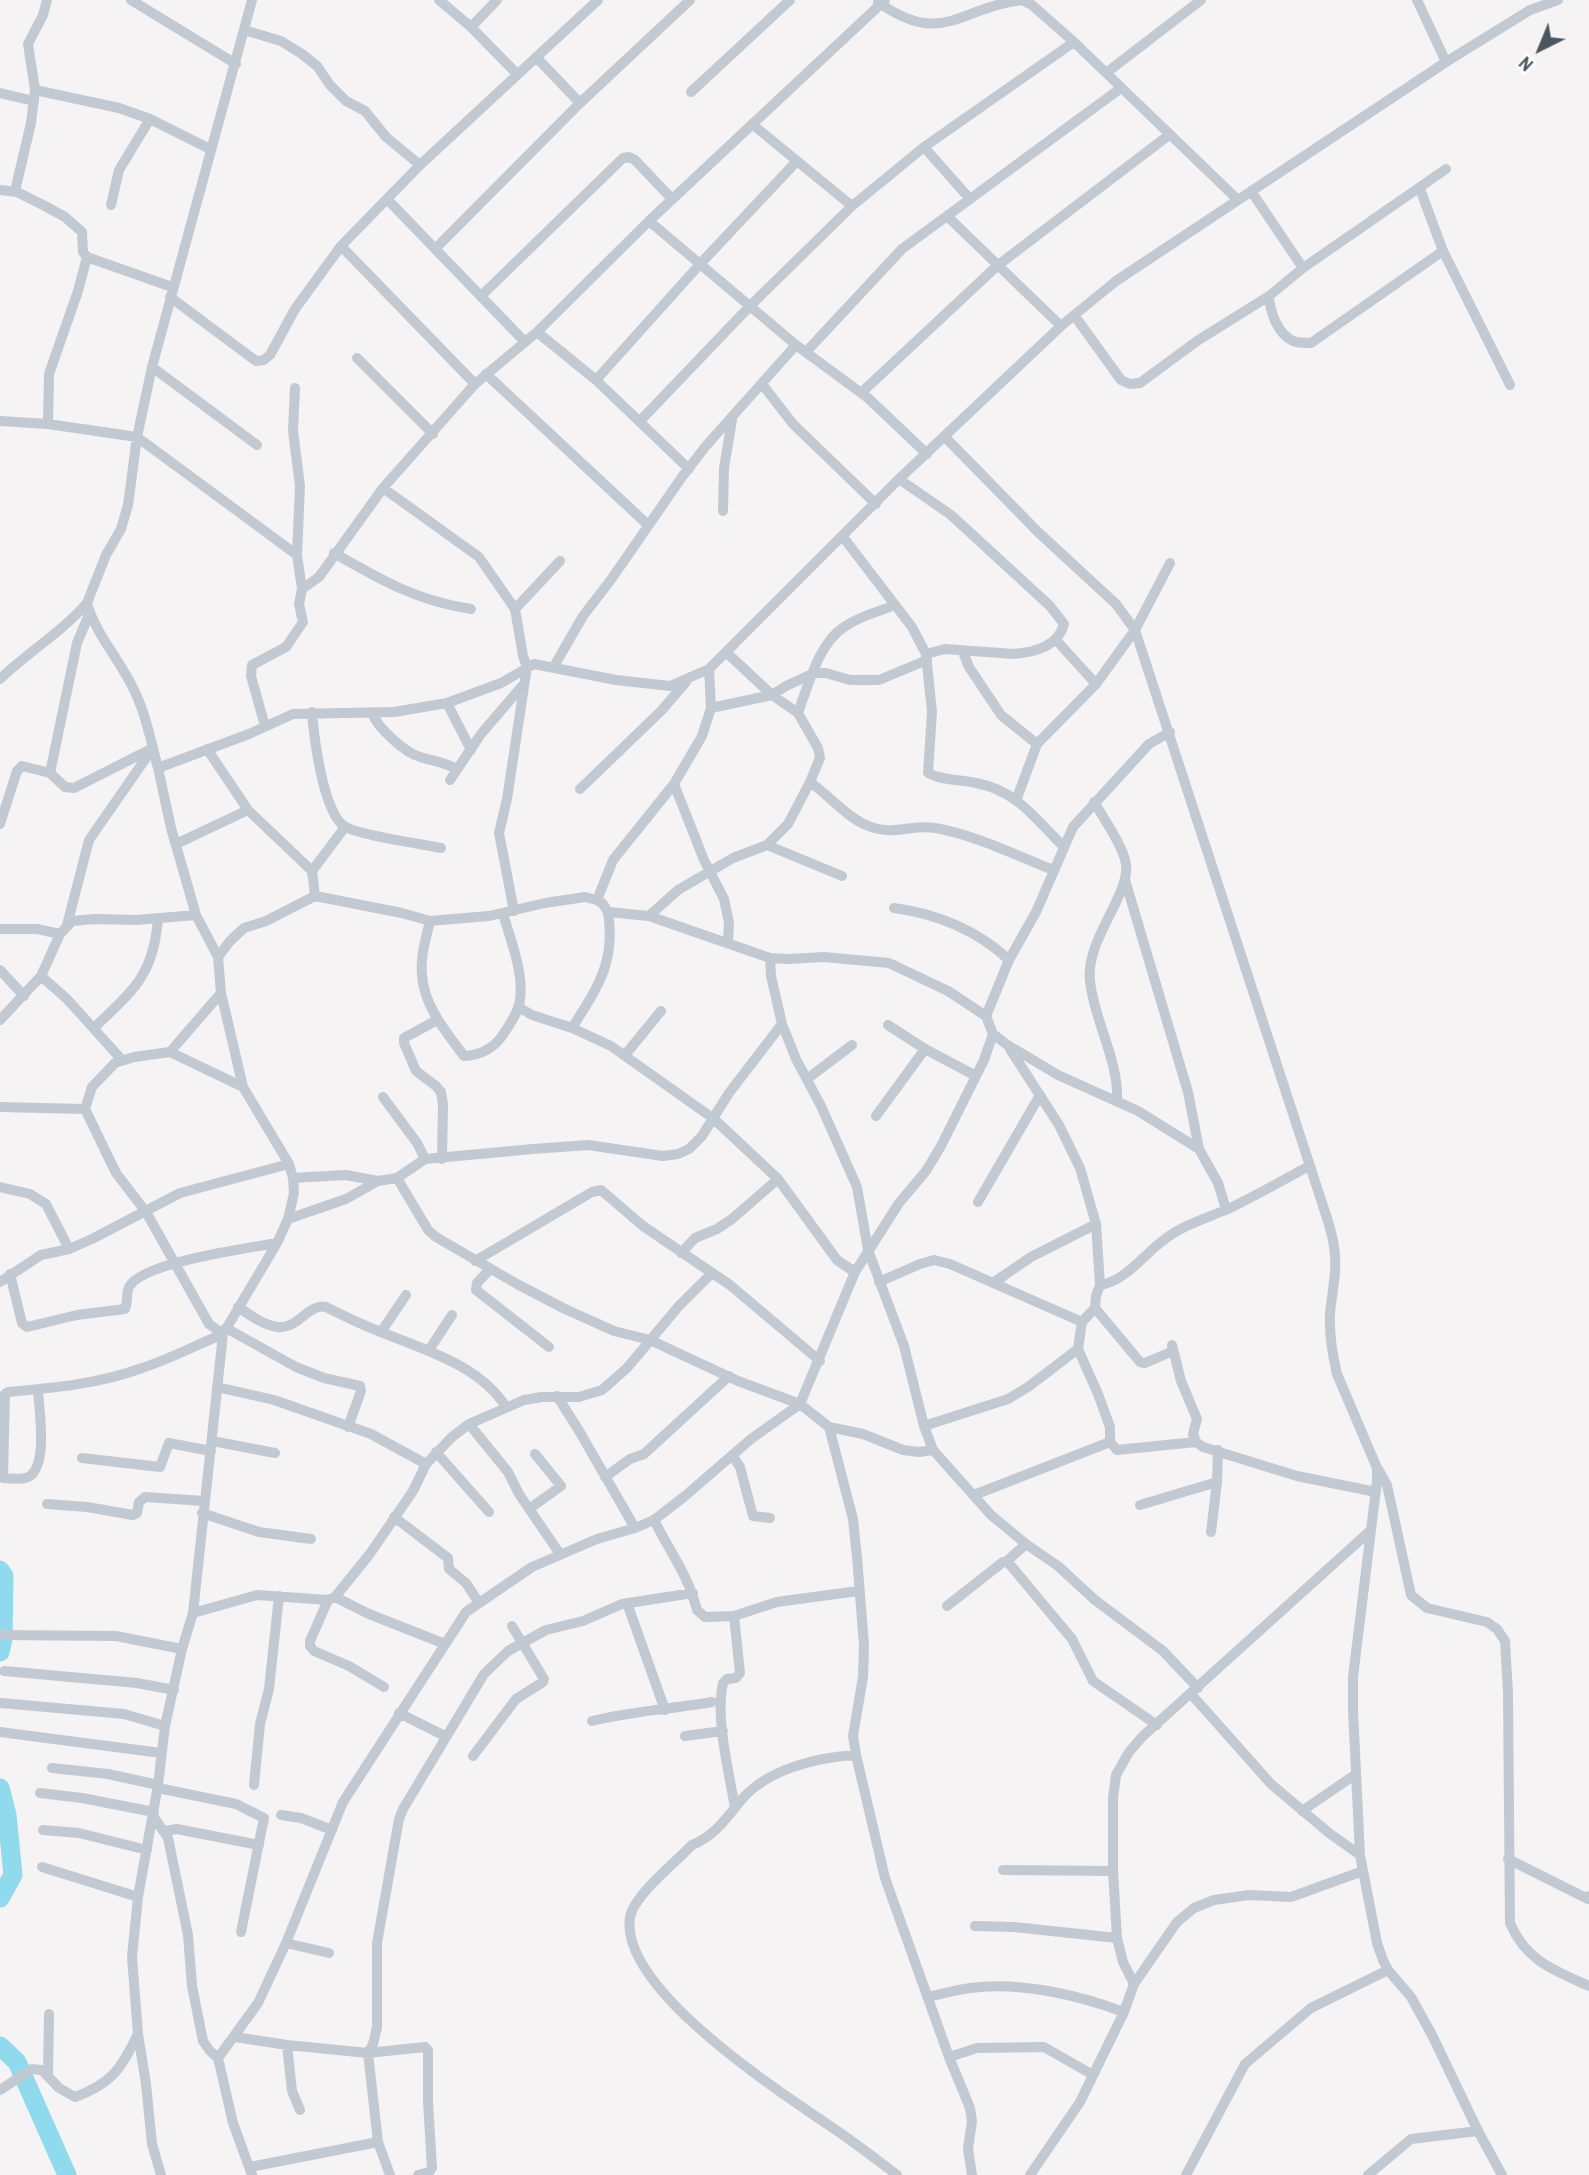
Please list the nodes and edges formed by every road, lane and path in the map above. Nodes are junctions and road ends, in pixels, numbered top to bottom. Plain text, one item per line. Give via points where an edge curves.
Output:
1 (47, 0) edge
2 (252, 0) edge
3 (439, 0) edge
4 (498, 0) edge
5 (598, 0) edge
6 (690, 0) edge
7 (790, 0) edge
8 (1016, 0) edge
9 (1201, 0) edge
10 (1418, 0) edge
11 (1558, 0) edge
12 (133, 1) edge
13 (880, 1) edge
14 (471, 27) junction
15 (244, 30) junction
16 (1074, 42) junction
17 (536, 57) junction
18 (1446, 62) junction
19 (236, 64) junction
20 (1106, 73) junction
21 (517, 74) junction
22 (1121, 88) junction
23 (691, 92) dead end
24 (0, 93) edge
25 (34, 96) junction
26 (580, 103) junction
27 (149, 119) junction
28 (752, 124) junction
29 (1169, 135) junction
30 (924, 148) junction
31 (210, 149) junction
32 (797, 161) junction
33 (420, 165) junction
34 (1446, 169) dead end
35 (1420, 189) junction
36 (0, 190) edge
37 (15, 191) junction
38 (1251, 191) junction
39 (387, 199) junction
40 (672, 199) junction
41 (970, 199) junction
42 (1238, 200) junction
43 (111, 205) dead end
44 (852, 206) junction
45 (947, 216) junction
46 (649, 221) junction
47 (341, 246) junction
48 (435, 249) junction
49 (1443, 251) junction
50 (87, 257) junction
51 (701, 263) junction
52 (997, 266) junction
53 (1303, 268) junction
54 (171, 292) junction
55 (481, 296) junction
56 (1269, 296) junction
57 (751, 305) junction
58 (1074, 315) junction
59 (1061, 326) junction
60 (537, 332) junction
61 (525, 342) junction
62 (796, 345) junction
63 (806, 352) junction
64 (357, 358) dead end
65 (152, 367) junction
66 (486, 374) junction
67 (596, 380) junction
68 (474, 384) junction
69 (762, 384) junction
70 (1510, 385) dead end
71 (295, 388) dead end
72 (861, 393) junction
73 (733, 417) junction
74 (0, 421) edge
75 (640, 421) junction
76 (48, 424) junction
77 (433, 434) junction
78 (136, 437) junction
79 (944, 437) junction
80 (257, 444) dead end
81 (927, 453) junction
82 (689, 469) junction
83 (899, 479) junction
84 (383, 488) junction
85 (876, 504) junction
86 (723, 511) dead end
87 (648, 525) junction
88 (843, 537) junction
89 (334, 553) junction
90 (297, 555) junction
91 (560, 561) dead end
92 (1170, 563) dead end
93 (302, 589) junction
94 (895, 605) junction
95 (89, 607) junction
96 (471, 608) dead end
97 (515, 608) junction
98 (1135, 629) junction
99 (1056, 640) junction
100 (962, 650) junction
101 (726, 652) junction
102 (927, 657) junction
103 (527, 667) junction
104 (553, 668) junction
105 (709, 669) junction
106 (814, 673) junction
107 (0, 679) edge
108 (686, 681) junction
109 (525, 683) junction
110 (1096, 684) junction
111 (772, 695) junction
112 (447, 703) junction
113 (711, 708) junction
114 (312, 712) junction
115 (372, 713) junction
116 (797, 713) junction
117 (265, 726) junction
118 (1170, 732) junction
119 (1037, 744) junction
120 (153, 748) junction
121 (207, 749) junction
122 (471, 750) junction
123 (158, 768) junction
124 (457, 769) junction
125 (50, 773) junction
126 (450, 780) dead end
127 (810, 782) junction
128 (674, 784) junction
129 (580, 789) dead end
130 (1017, 798) junction
131 (1094, 802) junction
132 (248, 810) junction
133 (0, 824) edge
134 (345, 827) junction
135 (176, 844) junction
136 (767, 845) junction
137 (1064, 847) junction
138 (441, 848) dead end
139 (1053, 870) junction
140 (312, 871) junction
141 (711, 872) junction
142 (842, 876) dead end
143 (1125, 880) junction
144 (316, 897) junction
145 (597, 900) junction
146 (894, 908) dead end
147 (508, 912) junction
148 (608, 912) junction
149 (196, 915) junction
150 (649, 916) junction
151 (158, 919) junction
152 (430, 921) junction
153 (0, 929) edge
154 (64, 929) junction
155 (728, 942) junction
156 (218, 957) junction
157 (770, 958) junction
158 (1009, 960) junction
159 (0, 970) edge
160 (41, 976) junction
161 (222, 993) junction
162 (24, 996) junction
163 (518, 1007) junction
164 (661, 1011) dead end
165 (986, 1016) junction
166 (0, 1020) edge
167 (437, 1020) junction
168 (782, 1024) junction
169 (888, 1025) dead end
170 (94, 1028) junction
171 (572, 1028) junction
172 (993, 1034) junction
173 (1006, 1044) junction
174 (852, 1045) dead end
175 (925, 1049) junction
176 (170, 1052) junction
177 (625, 1055) junction
178 (121, 1060) junction
179 (976, 1076) junction
180 (807, 1079) junction
181 (243, 1087) junction
182 (1040, 1095) junction
183 (383, 1097) dead end
184 (1117, 1101) junction
185 (0, 1107) edge
186 (85, 1110) junction
187 (876, 1116) dead end
188 (715, 1119) junction
189 (1199, 1149) junction
190 (425, 1159) junction
191 (442, 1159) junction
192 (289, 1164) junction
193 (1309, 1166) junction
194 (293, 1178) junction
195 (397, 1178) junction
196 (778, 1179) junction
197 (378, 1181) junction
198 (0, 1187) edge
199 (978, 1202) dead end
200 (1226, 1209) junction
201 (146, 1212) junction
202 (288, 1219) junction
203 (1096, 1224) junction
204 (277, 1243) junction
205 (69, 1249) junction
206 (868, 1250) junction
207 (681, 1253) junction
208 (475, 1261) junction
209 (175, 1263) junction
210 (490, 1269) junction
211 (855, 1272) junction
212 (712, 1273) junction
213 (10, 1274) junction
214 (0, 1282) edge
215 (878, 1282) junction
216 (993, 1283) junction
217 (1100, 1285) junction
218 (406, 1294) dead end
219 (238, 1307) junction
220 (1095, 1308) junction
221 (452, 1315) dead end
222 (1083, 1322) junction
223 (224, 1331) junction
224 (381, 1332) junction
225 (650, 1340) junction
226 (549, 1347) dead end
227 (1078, 1349) junction
228 (429, 1350) junction
229 (820, 1361) junction
230 (729, 1377) junction
231 (217, 1387) junction
232 (38, 1390) junction
233 (557, 1396) junction
234 (800, 1405) junction
235 (506, 1407) junction
236 (469, 1424) junction
237 (925, 1426) junction
238 (348, 1427) junction
239 (829, 1427) junction
240 (1110, 1442) junction
241 (1196, 1442) junction
242 (212, 1446) junction
243 (933, 1450) junction
244 (1218, 1450) junction
245 (436, 1451) junction
246 (275, 1453) dead end
247 (536, 1454) dead end
248 (732, 1455) junction
249 (82, 1458) dead end
250 (426, 1464) junction
251 (1377, 1468) junction
252 (605, 1477) junction
253 (1217, 1482) junction
254 (1376, 1492) junction
255 (974, 1495) junction
256 (204, 1501) junction
257 (47, 1504) dead end
258 (1140, 1504) dead end
259 (530, 1509) junction
260 (489, 1512) dead end
261 (202, 1513) junction
262 (394, 1517) junction
263 (770, 1518) dead end
264 (654, 1520) junction
265 (635, 1528) junction
266 (1370, 1531) junction
267 (1211, 1532) dead end
268 (311, 1539) dead end
269 (1026, 1544) junction
270 (560, 1554) junction
271 (1007, 1561) junction
272 (858, 1591) junction
273 (693, 1593) junction
274 (279, 1596) junction
275 (332, 1598) junction
276 (479, 1603) junction
277 (627, 1603) junction
278 (947, 1606) dead end
279 (193, 1613) junction
280 (734, 1616) junction
281 (512, 1626) dead end
282 (0, 1635) edge
283 (523, 1642) junction
284 (445, 1644) junction
285 (181, 1649) junction
286 (4, 1671) dead end
287 (384, 1687) dead end
288 (174, 1690) junction
289 (1194, 1691) junction
290 (712, 1702) dead end
291 (1, 1703) edge
292 (665, 1710) junction
293 (399, 1713) junction
294 (592, 1721) dead end
295 (1157, 1725) junction
296 (165, 1726) junction
297 (723, 1731) junction
298 (0, 1732) edge
299 (445, 1736) junction
300 (685, 1736) dead end
301 (161, 1753) junction
302 (856, 1755) junction
303 (473, 1756) dead end
304 (52, 1768) dead end
305 (1356, 1774) junction
306 (254, 1785) dead end
307 (158, 1786) junction
308 (40, 1793) dead end
309 (735, 1808) junction
310 (1303, 1811) junction
311 (153, 1814) junction
312 (281, 1815) dead end
313 (43, 1830) dead end
314 (332, 1830) junction
315 (164, 1831) junction
316 (259, 1845) junction
317 (147, 1850) junction
318 (1360, 1856) junction
319 (1508, 1859) junction
320 (42, 1867) dead end
321 (1003, 1870) dead end
322 (1113, 1871) junction
323 (1363, 1871) junction
324 (138, 1896) junction
325 (1589, 1898) edge
326 (975, 1926) dead end
327 (241, 1931) dead end
328 (1117, 1938) junction
329 (286, 1943) junction
330 (329, 1953) dead end
331 (1388, 1970) junction
332 (1134, 1984) junction
333 (1589, 1986) edge
334 (927, 1997) junction
335 (1124, 2012) junction
336 (50, 2014) dead end
337 (138, 2034) junction
338 (235, 2036) junction
339 (287, 2045) junction
340 (368, 2053) junction
341 (949, 2057) junction
342 (218, 2058) junction
343 (48, 2075) junction
344 (1093, 2075) junction
345 (4, 2088) edge
346 (300, 2110) dead end
347 (1478, 2131) junction
348 (377, 2142) junction
349 (251, 2171) edge
350 (160, 2175) edge
351 (390, 2175) edge
352 (418, 2175) edge
353 (897, 2175) edge
354 (972, 2175) edge
355 (1030, 2175) edge
356 (1186, 2175) edge
357 (1368, 2175) edge
358 (1502, 2175) edge

1 - 25 street via 28,44
2 - 15 street
3 - 14 street
4 - 14 street
5 - 17 street
6 - 26 street
7 - 23 street
8 - 13 street via 952,22 922,25
8 - 16 street via 1032,5
9 - 20 street
10 - 18 street
11 - 18 street via 1530,10
12 - 19 street
13 - 28 street
14 - 21 street
15 - 19 street
15 - 33 street via 281,41 302,54 346,101 365,111 386,137
16 - 20 street
16 - 30 street
17 - 21 street
17 - 26 street
18 - 38 street
19 - 31 street
20 - 22 street
21 - 33 street
22 - 29 street
22 - 41 street
24 - 25 street
25 - 27 street via 119,108
25 - 37 street
26 - 48 street
27 - 31 street
27 - 43 street via 119,170
28 - 32 street
28 - 40 street
29 - 42 street
29 - 52 street
30 - 41 street
30 - 44 street
31 - 54 street
32 - 44 street
32 - 51 street
33 - 39 street
34 - 35 street
35 - 49 street
35 - 53 street
36 - 37 street
37 - 50 street via 77,226
38 - 42 street
38 - 53 street
39 - 47 street
39 - 48 street
40 - 46 street
40 - 55 street via 635,160 623,158
41 - 45 street
42 - 58 street via 1141,263
44 - 57 street
45 - 52 street
45 - 63 street via 902,249
46 - 51 street
46 - 60 street
47 - 54 street via 264,360 256,361
47 - 68 street
48 - 55 street
49 - 56 street via 1311,343 1293,341 1279,327
49 - 70 street
50 - 54 street
50 - 76 street via 49,374
51 - 57 street
51 - 67 street
52 - 59 street
52 - 72 street
53 - 56 street
54 - 65 street
55 - 61 street
56 - 58 street via 1140,383 1130,384 1121,380
57 - 62 street
57 - 75 street
58 - 59 street
59 - 79 street
60 - 61 street
60 - 67 street
61 - 66 street
62 - 63 street
62 - 69 street
63 - 72 street
64 - 77 street
65 - 78 street
65 - 80 street
66 - 68 street
66 - 87 street
67 - 75 street
68 - 77 street
69 - 73 street
69 - 85 street via 793,424
71 - 90 street via 293,431 300,486
72 - 81 street
73 - 82 street
73 - 86 street via 724,468
74 - 76 street
75 - 82 street
76 - 78 street
77 - 84 street
78 - 90 street
78 - 95 street via 121,528 106,555
79 - 81 street
79 - 98 street
81 - 83 street
82 - 87 street
83 - 85 street
83 - 99 street via 951,515 1058,613 1065,624
84 - 89 street
84 - 97 street via 479,557
85 - 88 street
87 - 104 street via 583,615
88 - 94 street
88 - 101 street
89 - 93 street via 319,577
89 - 96 street via 421,598
90 - 93 street
91 - 97 street
92 - 98 street
93 - 117 street via 303,622 296,633 286,647 252,665
94 - 102 street
94 - 106 street via 836,632
95 - 107 street
95 - 120 street via 141,704
95 - 125 street
97 - 103 street
98 - 110 street
98 - 118 street
99 - 100 street via 1014,654
99 - 110 street
100 - 102 street via 945,649
100 - 119 street via 1001,715
101 - 105 street
101 - 111 street
102 - 106 street via 879,680
102 - 130 street via 932,712 928,773 977,783
103 - 104 street
103 - 109 street
103 - 112 street via 501,683
104 - 108 street via 644,685
105 - 108 street
105 - 113 street
106 - 111 street
106 - 116 street
108 - 129 street
109 - 122 street
109 - 147 street via 499,833
110 - 119 street
111 - 113 street
111 - 116 street
112 - 115 street
112 - 122 street
113 - 128 street via 702,736
114 - 115 street
114 - 117 street via 293,714
114 - 134 street via 327,799
115 - 124 street via 381,729 418,757
116 - 127 street via 820,758
117 - 121 street
118 - 131 street via 1149,744
118 - 193 street
119 - 130 street
120 - 123 street
120 - 125 street via 74,788 65,787
120 - 154 street via 89,840
121 - 123 street
121 - 132 street
122 - 124 street
123 - 135 street
124 - 126 street
125 - 133 street via 22,766 17,771
127 - 136 street via 788,824
127 - 139 street via 864,825 973,837
128 - 141 street
128 - 145 street via 613,860
130 - 137 street
131 - 137 street via 1073,827
131 - 143 street via 1126,863
132 - 135 street
132 - 140 street
134 - 138 street
134 - 140 street
135 - 149 street
136 - 141 street
136 - 142 street
137 - 139 street
139 - 158 street
140 - 144 street
141 - 150 street via 678,890
141 - 155 street via 728,912
143 - 184 street via 1093,951 1089,977 1118,1085
143 - 189 street via 1188,1092
144 - 152 street
144 - 156 street via 244,928
145 - 147 street via 585,897
145 - 148 street
146 - 158 street via 952,922 992,944
147 - 152 street
147 - 163 street via 521,988
148 - 150 street
148 - 171 street via 610,941 604,974
149 - 151 street
149 - 156 street
150 - 155 street
151 - 154 street via 72,921
151 - 170 street via 154,953 145,972 127,997
152 - 167 street via 422,975
153 - 154 street
154 - 160 street
155 - 157 street
156 - 161 street
157 - 165 street via 889,963 948,991
157 - 168 street
158 - 165 street
159 - 162 street
160 - 162 street
160 - 170 street
161 - 176 street
161 - 181 street
162 - 166 street
163 - 167 street via 500,1041 474,1055 464,1056
163 - 171 street
164 - 177 street
165 - 172 street
167 - 191 street via 404,1038 404,1043 416,1071 440,1092
168 - 180 street
168 - 188 street via 729,1093
169 - 175 street
170 - 178 street
171 - 177 street
172 - 173 street
172 - 179 street
173 - 182 street
173 - 184 street via 1058,1075
174 - 180 street
175 - 179 street
175 - 187 street
176 - 178 street
176 - 181 street
177 - 188 street
178 - 186 street via 108,1067 92,1087
179 - 206 street via 926,1171
180 - 206 street via 857,1187
181 - 192 street
182 - 199 street
182 - 203 street via 1074,1155
183 - 190 street
184 - 189 street
185 - 186 street
186 - 201 street via 116,1173
188 - 191 street via 689,1149 663,1156 588,1145
188 - 196 street
189 - 200 street
190 - 191 street
190 - 195 street
192 - 194 street
192 - 201 street via 180,1193
193 - 200 street
193 - 251 street via 1334,1247 1333,1357
194 - 197 street via 346,1175
194 - 202 street
195 - 197 street
195 - 208 street via 428,1230
196 - 207 street via 732,1219 695,1238
196 - 211 street via 837,1260
197 - 202 street via 346,1199
198 - 205 street via 30,1194 46,1204
200 - 217 street via 1187,1225 1120,1278
201 - 205 street
201 - 209 street
202 - 204 street
203 - 216 street via 1031,1257
203 - 217 street
204 - 209 street
204 - 219 street
205 - 213 street via 41,1255
206 - 211 street
206 - 215 street
207 - 208 street via 601,1190
207 - 212 street
208 - 210 street
209 - 213 street via 142,1275 129,1287 125,1309 27,1327 22,1323
209 - 223 street via 209,1324
210 - 225 street via 614,1331
210 - 226 street via 477,1283 481,1297
211 - 229 street
212 - 225 street
212 - 229 street
213 - 214 street
215 - 216 street via 934,1260
215 - 237 street via 904,1346
216 - 222 street
217 - 220 street
218 - 224 street
219 - 223 street
219 - 224 street via 262,1322 287,1327 320,1306
220 - 222 street
220 - 241 street via 1140,1362 1172,1347 1197,1419
221 - 228 street
222 - 227 street
223 - 231 street
223 - 232 street via 130,1372
223 - 238 street via 296,1367 359,1386
224 - 228 street
225 - 230 street
225 - 233 street via 628,1368 602,1390 579,1397
227 - 237 street via 1008,1399
227 - 240 street via 1110,1427
228 - 235 street via 477,1377
229 - 234 street
230 - 234 street
230 - 252 street via 645,1454
231 - 238 street via 274,1400
231 - 242 street
232 - 232 street via 38,1466 24,1479 3,1478 3,1397 8,1392
233 - 235 street
233 - 252 street
234 - 239 street
234 - 248 street
235 - 236 street
236 - 245 street
236 - 259 street via 508,1472
237 - 243 street
238 - 250 street via 371,1434
239 - 243 street via 903,1450
239 - 272 street via 853,1519
240 - 241 street via 1117,1450
240 - 255 street
241 - 244 street
242 - 246 street
242 - 249 street via 169,1443 160,1467
242 - 256 street
243 - 255 street
244 - 253 street
244 - 254 street via 1297,1475
245 - 250 street
245 - 260 street
247 - 259 street via 561,1486
248 - 263 street via 754,1516
248 - 264 street
250 - 262 street
251 - 254 street
251 - 319 street via 1387,1485 1411,1595 1427,1608 1487,1622 1505,1641
252 - 265 street
253 - 258 street
253 - 267 street
254 - 266 street
255 - 269 street
256 - 257 street via 145,1497 133,1515
256 - 261 street
259 - 270 street
261 - 268 street via 259,1532
261 - 279 street
262 - 275 street
262 - 276 street via 448,1558 449,1569
264 - 265 street
264 - 273 street
265 - 270 street
266 - 289 street
266 - 305 street via 1353,1677
269 - 271 street
269 - 289 street via 1163,1651
270 - 276 street
271 - 278 street
271 - 295 street via 1072,1639 1093,1681
272 - 280 street via 777,1602
272 - 302 street via 864,1645 853,1736
273 - 277 street
273 - 280 street via 702,1616
274 - 275 street
274 - 279 street via 257,1595
274 - 306 street
275 - 284 street
275 - 287 street via 310,1646
276 - 284 street via 466,1612
277 - 283 street
277 - 292 street
279 - 285 street
280 - 297 street via 740,1674 723,1683
281 - 283 street
282 - 285 street via 116,1636
283 - 299 street via 484,1674
283 - 303 street via 543,1682 516,1699
284 - 293 street
285 - 288 street
286 - 288 street
288 - 296 street
289 - 295 street
289 - 310 street via 1272,1784
290 - 292 street
291 - 296 street via 124,1714
292 - 294 street via 627,1712
293 - 299 street
293 - 314 street via 343,1801
295 - 322 street via 1129,1752 1116,1775
296 - 301 street
297 - 300 street
297 - 309 street
298 - 301 street
299 - 340 street via 399,1819 377,1943 377,2027
301 - 307 street
302 - 309 street via 769,1777
302 - 334 street via 886,1878
304 - 307 street
305 - 310 street
305 - 318 street
307 - 311 street
307 - 316 street via 236,1804 261,1815 265,1821
308 - 311 street
309 - 353 street via 639,1897 631,1915 633,1945 642,1965 671,2000 741,2064
310 - 318 street
311 - 315 street
311 - 317 street
312 - 314 street
313 - 317 street via 79,1833
314 - 329 street
315 - 316 street via 177,1829
315 - 342 street via 188,1935 203,2041
316 - 327 street
317 - 324 street
318 - 323 street
319 - 325 street
319 - 333 street via 1510,1923 1517,1939 1546,1966
320 - 324 street
321 - 322 street
322 - 328 street
323 - 331 street via 1377,1943
323 - 332 street via 1291,1897 1233,1896 1194,1908 1177,1922
324 - 337 street via 132,1957
326 - 328 street
328 - 332 street
329 - 330 street
329 - 338 street via 258,2003
331 - 347 street via 1422,2016
331 - 356 street via 1311,2008 1245,2064
332 - 335 street
334 - 335 street via 971,1987 1006,1987 1086,1998
334 - 341 street
335 - 344 street
336 - 343 street
337 - 343 street via 123,2063 92,2091 75,2097
337 - 350 street
338 - 339 street
338 - 342 street
339 - 340 street
339 - 346 street via 292,2091
340 - 348 street
340 - 352 street via 421,2046 428,2050 432,2168
341 - 344 street via 977,2048 1044,2048
341 - 354 street via 972,2121 968,2149
342 - 349 street via 233,2123
343 - 345 street via 32,2069
344 - 355 street
347 - 357 street via 1411,2139
347 - 358 street
348 - 349 street
348 - 351 street

